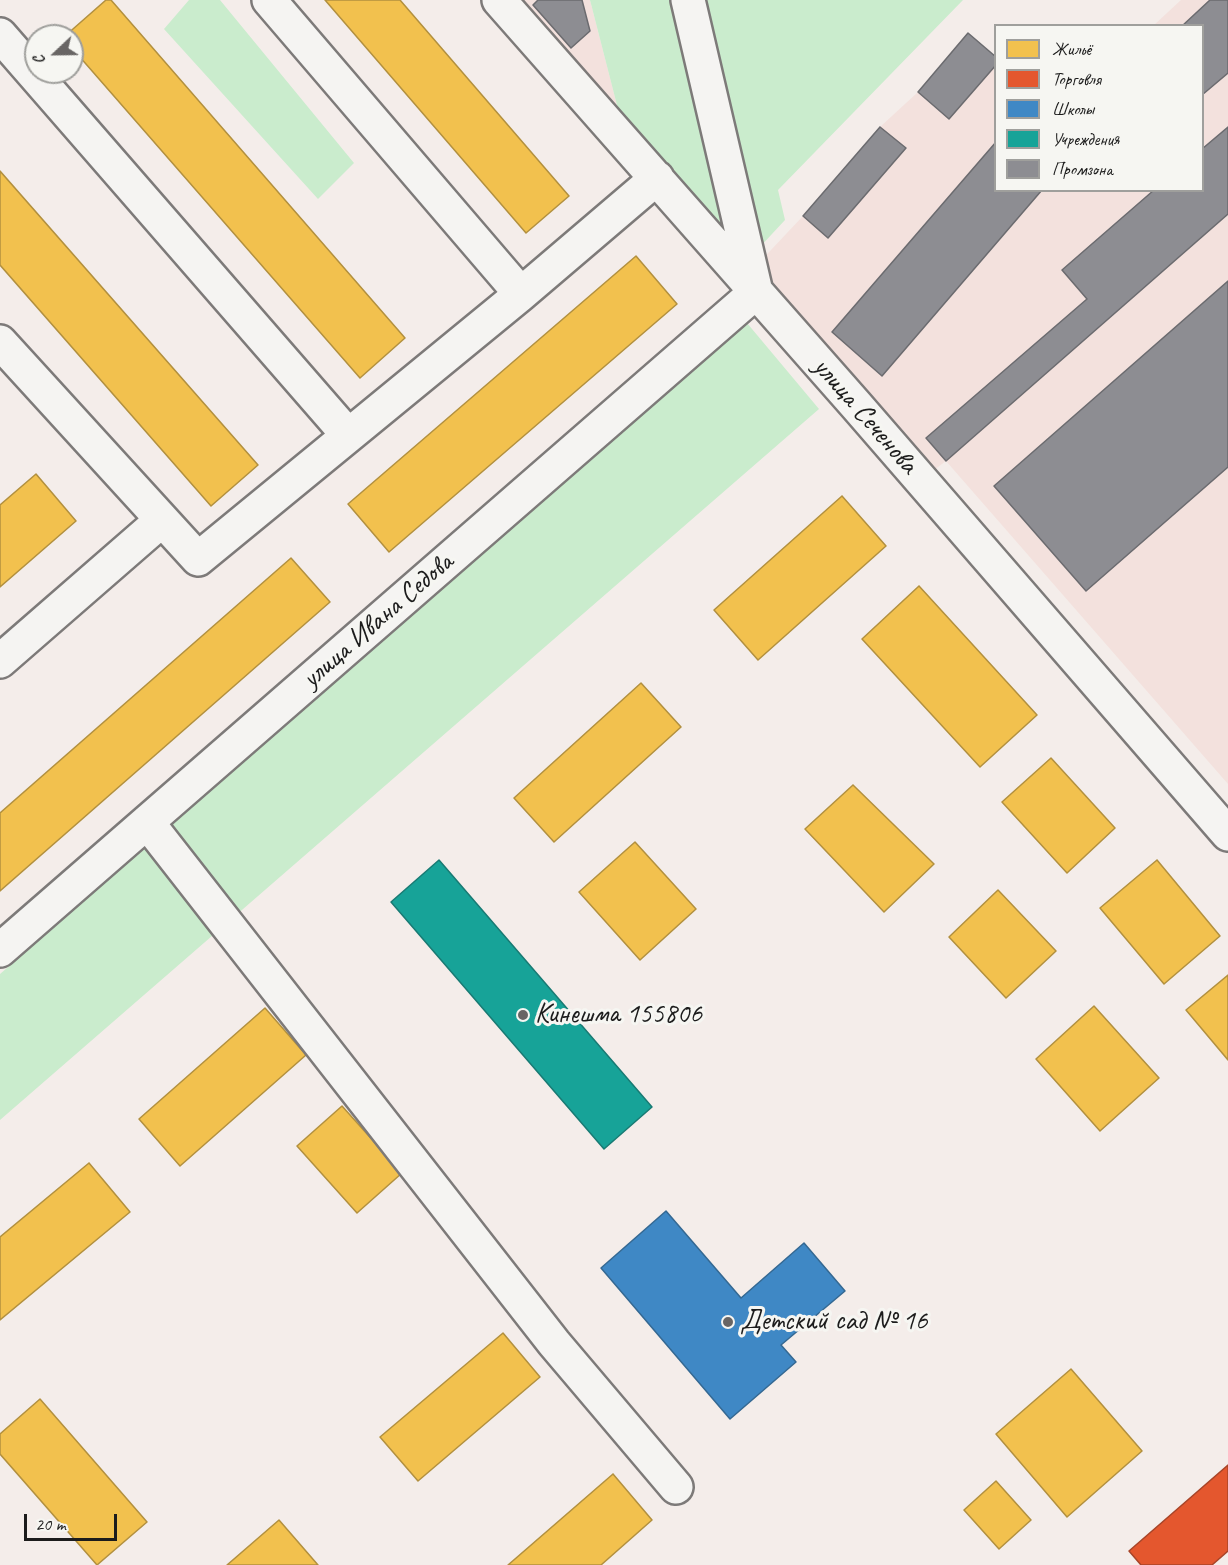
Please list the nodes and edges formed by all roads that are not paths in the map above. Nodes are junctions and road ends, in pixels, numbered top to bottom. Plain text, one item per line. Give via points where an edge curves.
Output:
1 (269, 0) edge
2 (499, 0) edge
3 (687, 0) edge
4 (0, 35) edge
5 (657, 178) junction
6 (756, 292) junction
7 (521, 294) junction
8 (0, 342) edge
9 (348, 435) junction
10 (162, 520) junction
11 (0, 661) edge
12 (147, 822) junction
13 (1228, 834) edge
14 (0, 950) edge
15 (676, 1487) dead end

1 - 7 street
2 - 5 street, улица Сеченова
3 - 6 street
4 - 9 street
5 - 6 street, улица Сеченова
5 - 7 street
6 - 12 street, улица Ивана Седова
6 - 13 street, улица Сеченова
7 - 9 street
8 - 10 street
9 - 10 street via 198,559
10 - 11 street
12 - 14 street, улица Ивана Седова
12 - 15 street via 554,1343

